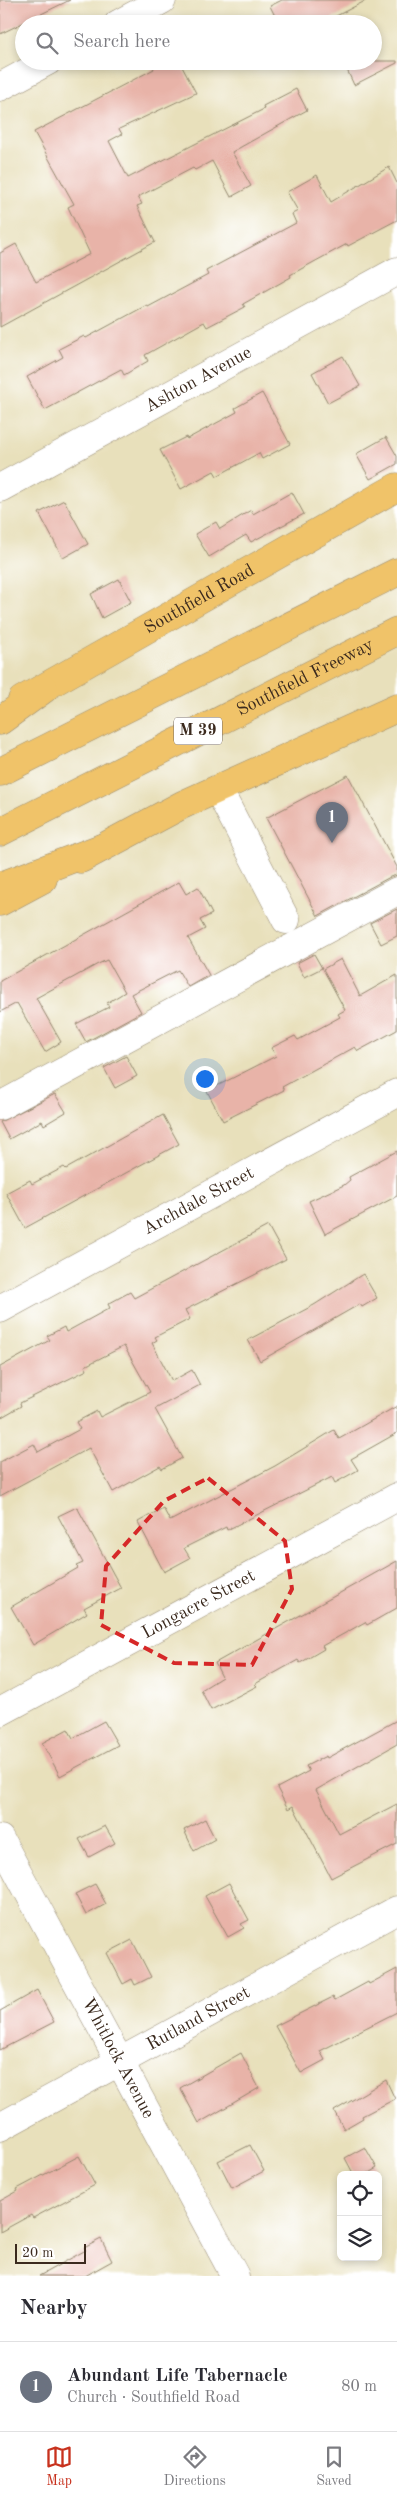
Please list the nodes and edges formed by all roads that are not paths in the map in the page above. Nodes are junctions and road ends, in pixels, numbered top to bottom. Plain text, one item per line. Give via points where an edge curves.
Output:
1 (162, 0) edge
2 (134, 15) edge
3 (31, 70) edge
4 (0, 87) edge
5 (397, 270) edge
6 (397, 487) edge
7 (0, 488) edge
8 (397, 572) edge
9 (397, 631) edge
10 (44, 689) junction
11 (397, 708) edge
12 (0, 711) edge
13 (0, 721) edge
14 (0, 772) edge
15 (218, 789) junction
16 (0, 832) edge
17 (101, 848) junction
18 (0, 886) edge
19 (397, 891) edge
20 (0, 902) edge
21 (286, 920) dead end
22 (397, 1093) edge
23 (0, 1106) edge
24 (0, 1309) edge
25 (397, 1496) edge
26 (0, 1712) edge
27 (0, 1840) edge
28 (397, 1910) edge
29 (120, 2062) junction
30 (0, 2127) edge
31 (235, 2276) edge

1 - 2 street
3 - 4 street
5 - 7 street, Ashton Avenue
6 - 10 main road, Southfield Road
8 - 14 main road
9 - 16 main road, Southfield Freeway / M 39
10 - 12 main road, Southfield Road
10 - 13 main road
11 - 15 main road
15 - 17 main road
15 - 21 street
17 - 18 main road
17 - 20 main road
19 - 23 street
22 - 24 street, Archdale Street
25 - 26 street, Longacre Street
27 - 29 street, Whitlock Avenue
28 - 29 street, Rutland Street
29 - 30 street, Rutland Street
29 - 31 street, Whitlock Avenue

